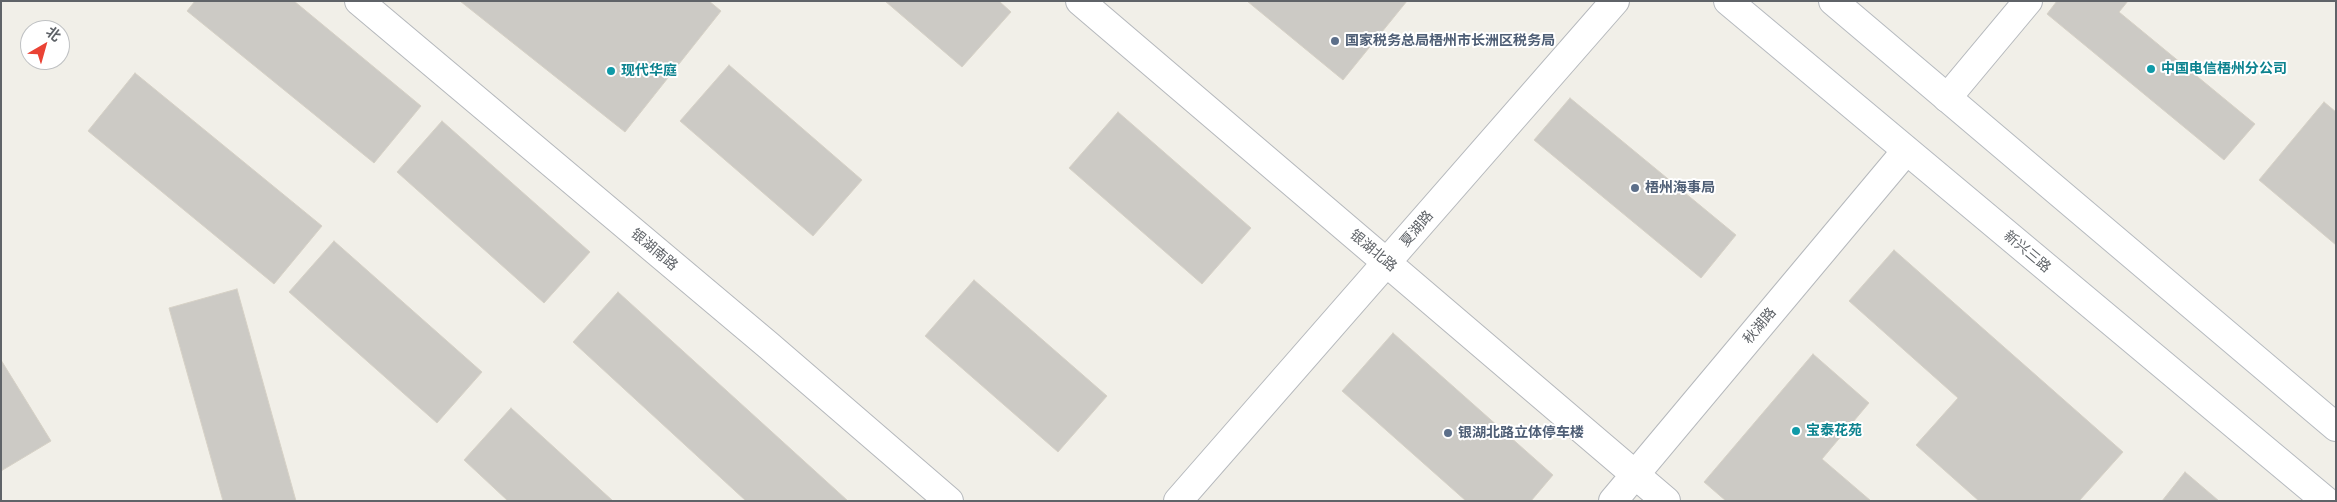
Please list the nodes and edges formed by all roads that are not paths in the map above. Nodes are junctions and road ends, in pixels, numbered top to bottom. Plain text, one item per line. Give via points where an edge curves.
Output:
1 (358, 1) edge
2 (1080, 1) edge
3 (1615, 1) edge
4 (1728, 1) edge
5 (1833, 1) edge
6 (2028, 1) edge
7 (1947, 98) junction
8 (1906, 151) junction
9 (1387, 263) junction
10 (2336, 426) edge
11 (1635, 475) junction
12 (948, 501) edge
13 (1178, 501) edge
14 (1614, 501) edge
15 (1666, 501) edge
16 (2326, 501) edge

1 - 12 street, 银湖南路 via 768,345
2 - 9 street, 银湖北路
3 - 9 street, 夏湖路
4 - 8 street, 新兴三路
5 - 7 street
6 - 7 street
7 - 10 street
8 - 11 street, 秋湖路
8 - 16 street, 新兴三路
9 - 11 street, 银湖北路
9 - 13 street, 夏湖路
11 - 14 street, 秋湖路
11 - 15 street, 银湖北路

